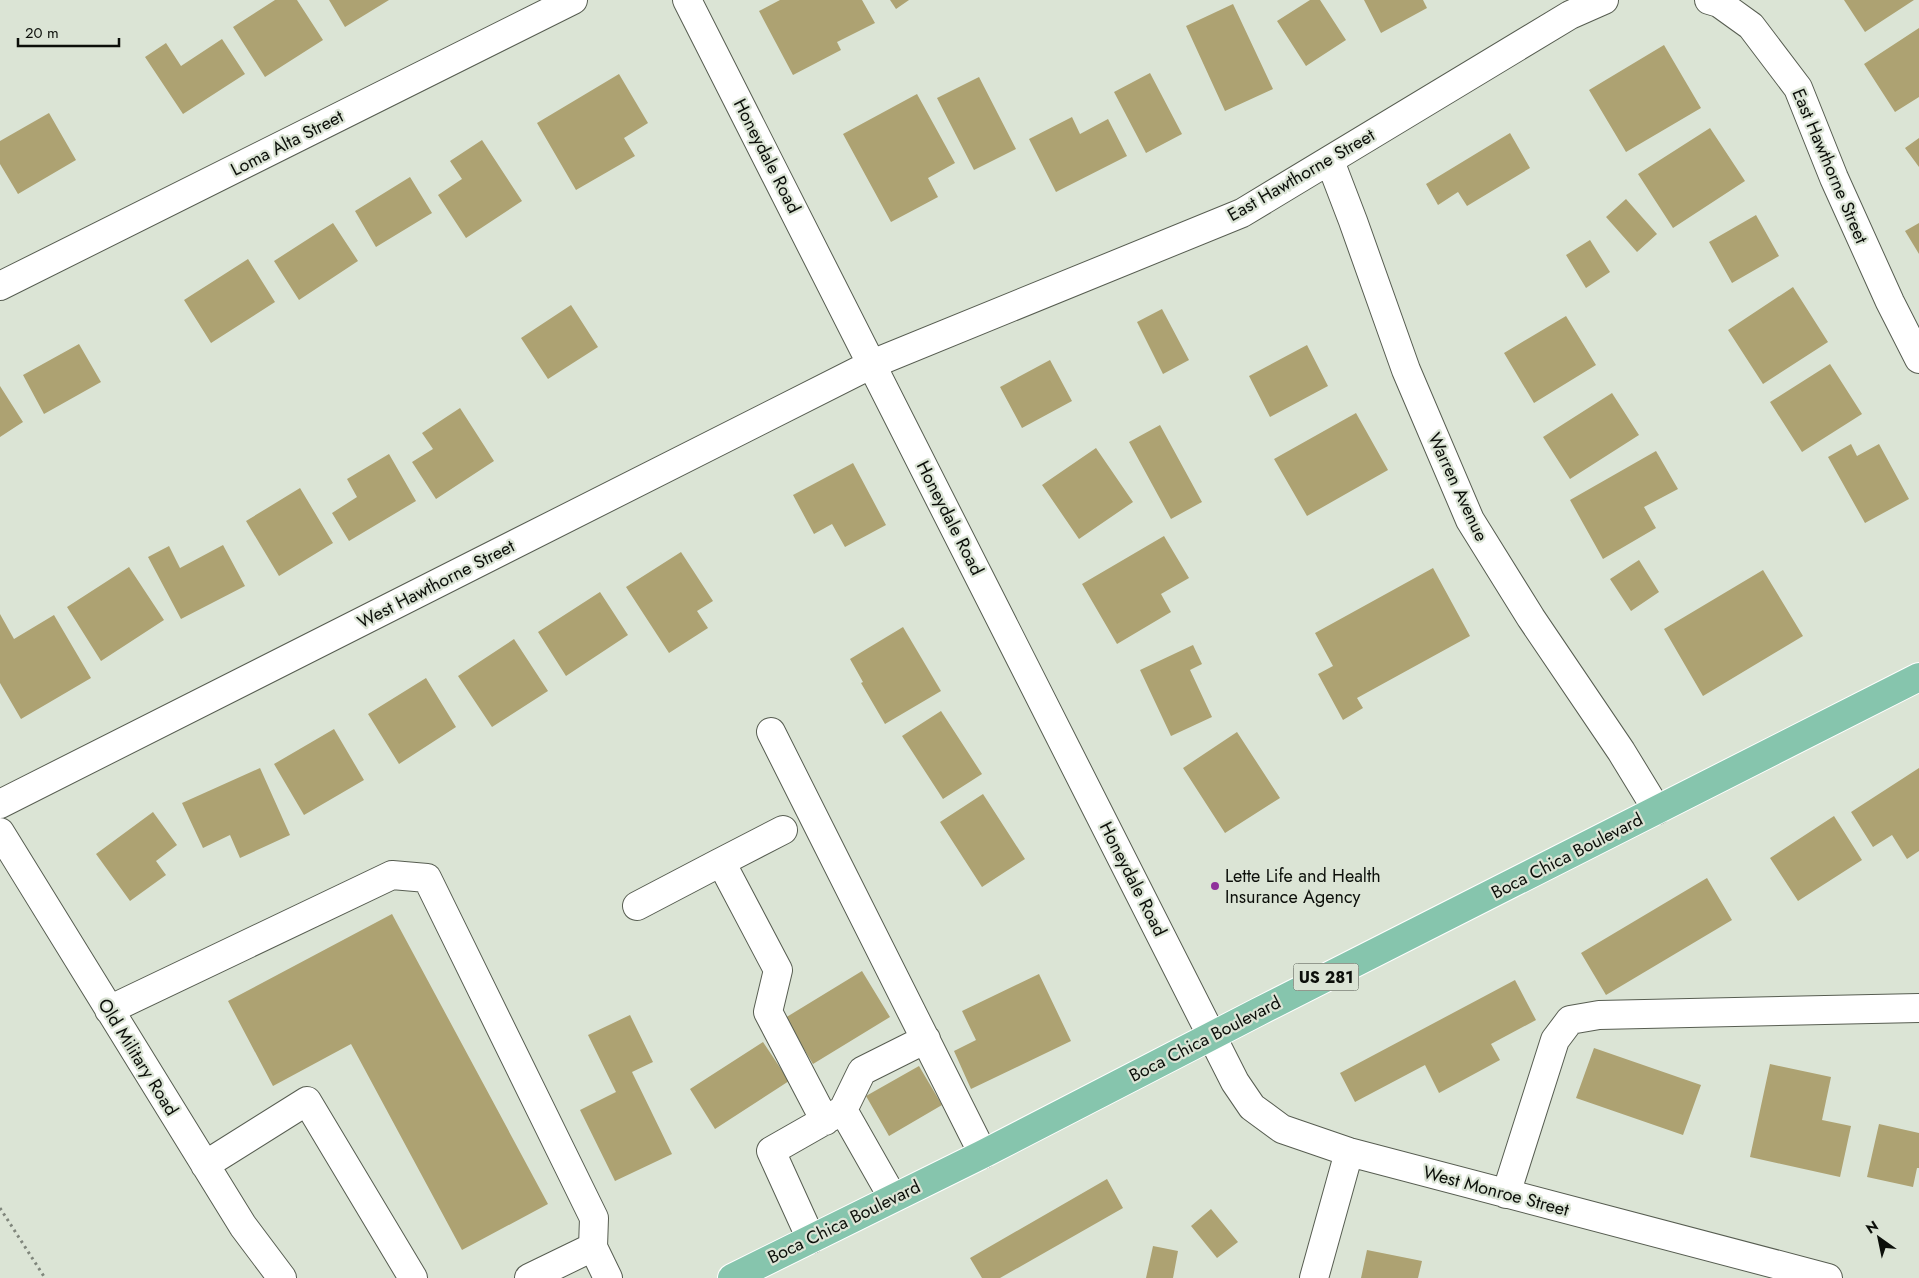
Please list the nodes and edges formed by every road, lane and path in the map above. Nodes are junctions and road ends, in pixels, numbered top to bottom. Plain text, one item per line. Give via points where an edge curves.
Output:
1 (573, 0) edge
2 (687, 0) edge
3 (1604, 0) edge
4 (1709, 0) edge
5 (1330, 161) junction
6 (0, 286) edge
7 (1919, 359) edge
8 (872, 364) junction
9 (1919, 677) edge
10 (771, 732) dead end
11 (0, 804) edge
12 (1657, 810) junction
13 (784, 830) dead end
14 (0, 832) edge
15 (722, 862) junction
16 (638, 906) dead end
17 (1919, 1008) edge
18 (109, 1010) junction
19 (1213, 1035) junction
20 (926, 1039) junction
21 (834, 1115) junction
22 (1349, 1152) junction
23 (983, 1154) junction
24 (205, 1165) junction
25 (1506, 1194) junction
26 (893, 1198) junction
27 (0, 1208) edge
28 (811, 1239) junction
29 (593, 1247) junction
30 (46, 1278) edge
31 (282, 1278) edge
32 (413, 1278) edge
33 (529, 1278) edge
34 (608, 1278) edge
35 (732, 1278) edge
36 (1314, 1278) edge
37 (1828, 1278) edge

1 - 6 street, Loma Alta Street
2 - 8 street, Honeydale Road
3 - 5 street, East Hawthorne Street via 1570,15
4 - 7 street, East Hawthorne Street via 1751,26 1798,88 1834,178
5 - 8 street, East Hawthorne Street via 1242,213
5 - 12 street, Warren Avenue via 1406,370 1470,520
8 - 11 street, West Hawthorne Street
8 - 19 street, Honeydale Road
9 - 12 main road, Boca Chica Boulevard / US 281
10 - 20 street
12 - 19 main road, Boca Chica Boulevard / US 281
13 - 15 street
14 - 18 street, Old Military Road
15 - 16 street
15 - 21 street via 778,970 768,1012
17 - 25 street via 1599,1015 1570,1020 1555,1040
18 - 24 street, Old Military Road
18 - 29 street via 392,875 427,878 594,1218
19 - 22 street, West Monroe Street via 1235,1082 1252,1107 1282,1129
19 - 23 main road, Boca Chica Boulevard / US 281
20 - 21 street via 862,1071
20 - 23 street
21 - 26 street
21 - 28 street via 771,1151
22 - 25 street, West Monroe Street
22 - 36 street
23 - 26 main road, Boca Chica Boulevard / US 281
24 - 31 street, Old Military Road
24 - 32 street via 307,1101
25 - 37 street, West Monroe Street
26 - 28 main road, Boca Chica Boulevard / US 281
27 - 30 path
28 - 35 main road, Boca Chica Boulevard / US 281
29 - 33 street
29 - 34 street

